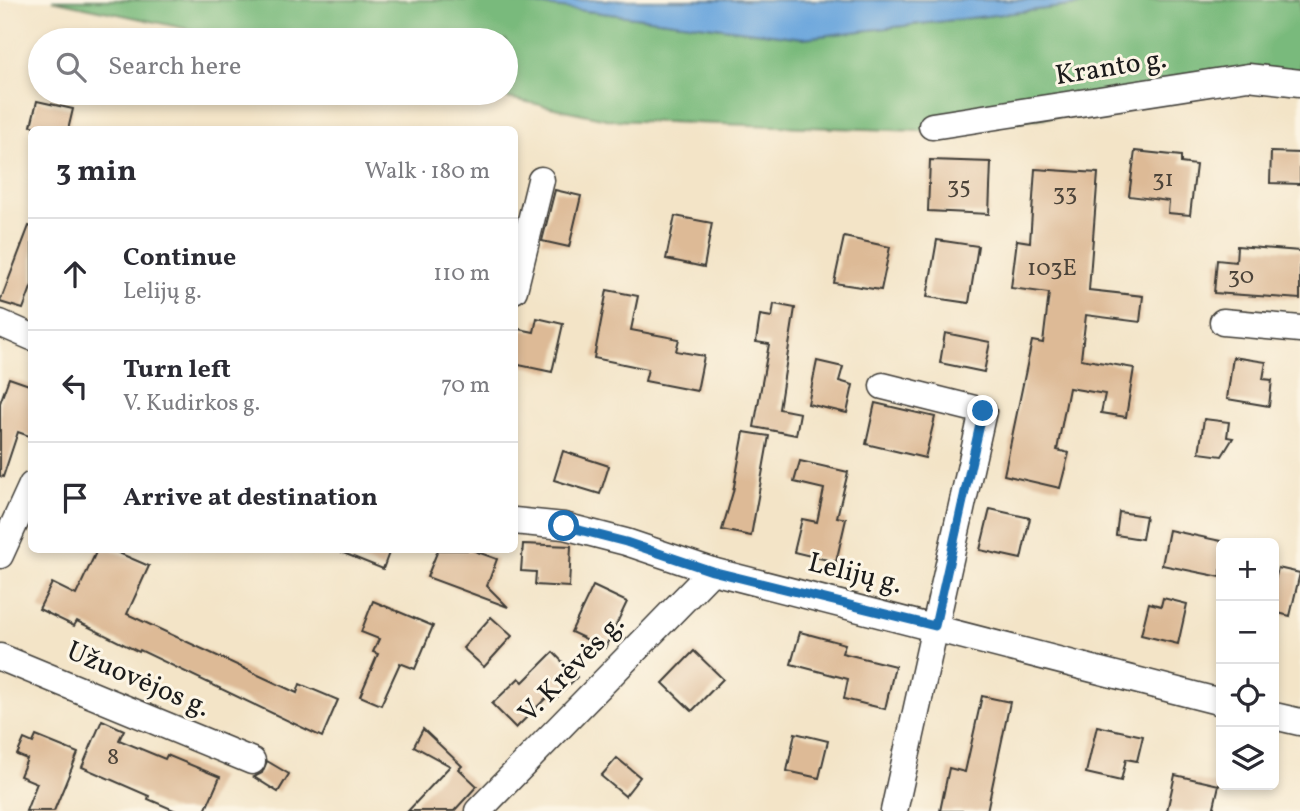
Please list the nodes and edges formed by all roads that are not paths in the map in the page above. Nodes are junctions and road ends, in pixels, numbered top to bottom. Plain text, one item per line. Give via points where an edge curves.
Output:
1 (1300, 83) edge
2 (932, 126) dead end
3 (541, 180) dead end
4 (518, 274) edge
5 (1223, 322) dead end
6 (0, 323) edge
7 (1300, 330) edge
8 (28, 335) edge
9 (883, 386) dead end
10 (28, 494) edge
11 (518, 521) edge
12 (0, 555) edge
13 (712, 571) junction
14 (935, 626) junction
15 (0, 657) edge
16 (1216, 701) edge
17 (1279, 717) edge
18 (1300, 722) edge
19 (252, 761) dead end
20 (478, 811) edge
21 (894, 811) edge

1 - 2 street, Kranto g. via 1248,77
3 - 4 street
5 - 7 street
6 - 8 street
9 - 14 street via 983,411
10 - 12 street
11 - 13 street, Lelijų g. via 564,526
13 - 14 street, Lelijų g.
13 - 20 street, V. Krėvės g.
14 - 16 street, Lelijų g.
14 - 21 street
15 - 19 street, Užuovėjos g.
17 - 18 street

